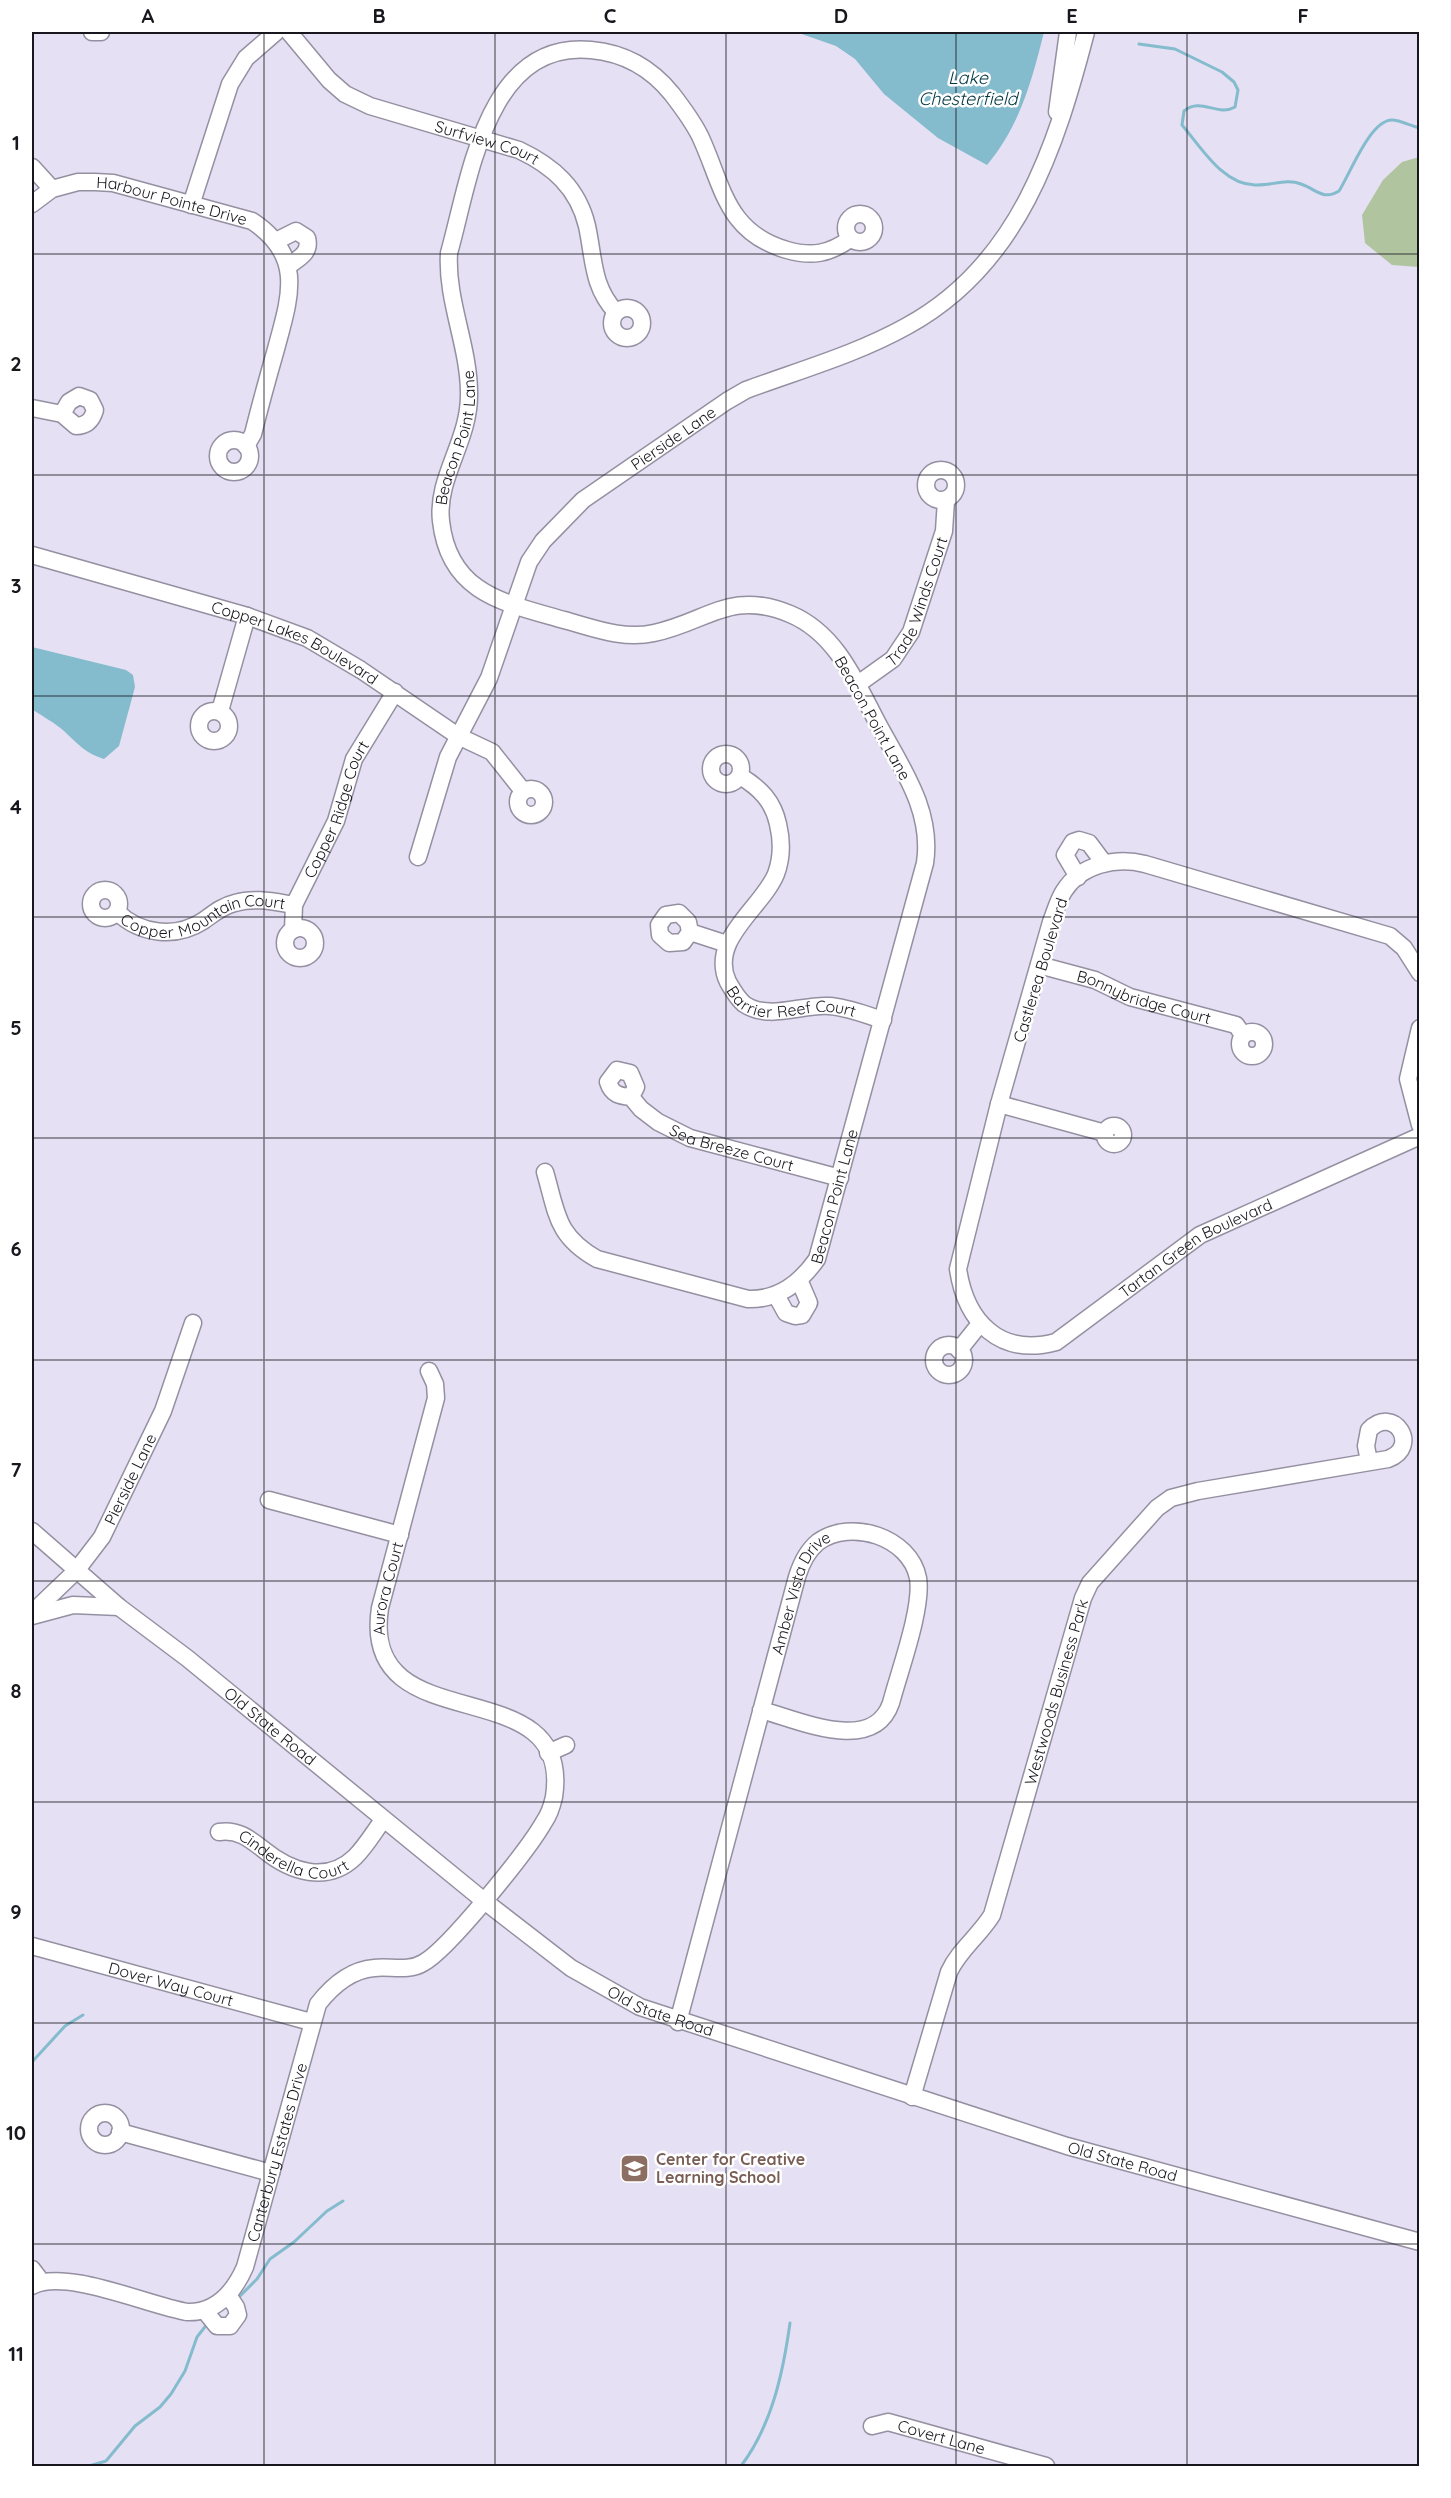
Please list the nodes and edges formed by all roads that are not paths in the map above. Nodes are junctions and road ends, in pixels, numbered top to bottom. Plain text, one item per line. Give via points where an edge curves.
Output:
1 (92, 32) edge
2 (101, 32) edge
3 (276, 32) edge
4 (289, 32) edge
5 (1068, 32) edge
6 (1086, 32) edge
7 (1055, 134) junction
8 (481, 139) junction
9 (32, 167) edge
10 (52, 189) junction
11 (32, 204) edge
12 (190, 205) junction
13 (850, 239) dead end
14 (276, 241) junction
15 (288, 267) junction
16 (616, 312) dead end
17 (32, 408) edge
18 (62, 414) dead end
19 (246, 446) dead end
20 (946, 500) dead end
21 (32, 555) edge
22 (512, 607) junction
23 (247, 616) junction
24 (858, 684) junction
25 (395, 692) junction
26 (220, 711) dead end
27 (458, 736) junction
28 (740, 776) dead end
29 (523, 791) dead end
30 (418, 857) dead end
31 (1104, 863) junction
32 (1078, 877) junction
33 (294, 905) junction
34 (117, 912) dead end
35 (293, 930) dead end
36 (690, 932) dead end
37 (727, 944) junction
38 (1039, 965) junction
39 (1419, 973) edge
40 (883, 1020) junction
41 (1419, 1028) edge
42 (1243, 1035) dead end
43 (632, 1097) dead end
44 (999, 1104) junction
45 (1419, 1125) edge
46 (1105, 1133) dead end
47 (1419, 1136) edge
48 (545, 1172) dead end
49 (840, 1178) junction
50 (800, 1282) junction
51 (776, 1295) junction
52 (193, 1323) dead end
53 (979, 1324) junction
54 (959, 1350) dead end
55 (429, 1371) dead end
56 (1370, 1461) dead end
57 (269, 1500) dead end
58 (32, 1531) edge
59 (400, 1535) junction
60 (76, 1572) junction
61 (119, 1607) junction
62 (32, 1615) edge
63 (761, 1710) junction
64 (566, 1745) dead end
65 (548, 1753) junction
66 (383, 1820) junction
67 (219, 1832) dead end
68 (483, 1900) junction
69 (32, 1937) edge
70 (32, 1946) edge
71 (311, 2022) junction
72 (678, 2022) junction
73 (912, 2097) junction
74 (120, 2132) dead end
75 (271, 2173) junction
76 (1419, 2242) edge
77 (35, 2279) edge
78 (228, 2295) junction
79 (206, 2311) junction
80 (872, 2426) dead end
81 (1046, 2466) edge

1 - 2 street
3 - 12 street via 246,58 230,84
4 - 8 street, Surfview Court via 345,94 370,106
5 - 7 street, Pierside Lane
6 - 7 street, Pierside Lane
7 - 22 street, Pierside Lane via 1023,209 985,262 963,284 926,315 881,339 727,400 583,500 543,541 529,562
8 - 13 street, Beacon Point Lane via 498,98 533,64 573,50 614,53 646,69 672,93 699,134 722,195 750,230 776,247 821,255
8 - 16 street, Surfview Court via 541,160 559,173 576,197 587,225 595,277 606,302
8 - 22 street, Beacon Point Lane via 449,253 469,410 442,494 441,521 446,544 462,574 480,590
9 - 10 street
10 - 11 street, Harbour Pointe Drive
10 - 12 street, Harbour Pointe Drive via 78,182 113,183
12 - 14 street, Harbour Pointe Drive via 252,221
14 - 15 street, Harbour Pointe Drive
14 - 15 street via 296,231 307,238 305,253
15 - 19 street, Harbour Pointe Drive via 288,307 253,434
17 - 18 street
20 - 24 street, Trade Winds Court via 944,531 911,632 894,659
21 - 23 street, Copper Lakes Boulevard
22 - 24 street, Beacon Point Lane via 627,636 654,633 721,608 769,608 803,620 827,638
22 - 27 street, Pierside Lane via 489,678
23 - 25 street, Copper Lakes Boulevard via 307,638
23 - 26 street
24 - 40 street, Beacon Point Lane via 922,808 927,840 926,863
25 - 27 street, Copper Lakes Boulevard
25 - 33 street, Copper Ridge Court via 354,759 336,821
27 - 29 street, Copper Lakes Boulevard via 492,752
27 - 30 street, Pierside Lane
28 - 37 street via 768,798 782,841 771,884
31 - 32 street, Castlerea Boulevard
31 - 32 street via 1089,843 1073,842 1065,855
31 - 39 street, Castlerea Boulevard via 1123,860 1145,864 1390,936 1404,948
32 - 38 street, Castlerea Boulevard via 1063,893
33 - 34 street, Copper Mountain Court via 261,900 233,903 201,922 174,931 140,928
33 - 35 street, Copper Ridge Court
36 - 37 street
37 - 40 street, Barrier Reef Court via 726,977 732,991 744,1003 769,1012 833,1006
38 - 42 street, Bonnybridge Court via 1095,980 1130,997 1236,1025
38 - 44 street, Castlerea Boulevard
40 - 49 street, Beacon Point Lane
41 - 45 street via 1408,1079
43 - 49 street, Sea Breeze Court via 658,1122 690,1138
44 - 46 street
44 - 53 street, Castlerea Boulevard via 958,1269 963,1296
47 - 53 street, Tartan Green Boulevard via 1200,1235 1056,1342 1026,1347
48 - 51 street, Beacon Point Lane via 565,1234 597,1259 748,1299
49 - 50 street, Beacon Point Lane via 817,1258
50 - 51 street, Beacon Point Lane
50 - 51 street via 809,1303 802,1315 786,1313
52 - 60 street, Pierside Lane via 149,1443 102,1538
53 - 54 street
55 - 59 street, Aurora Court via 436,1398
56 - 73 street, Westwoods Business Park via 1171,1498 1157,1508 1091,1581 992,1915 949,1972
57 - 59 street
58 - 60 street, Old State Road
59 - 65 street, Aurora Court via 379,1618 382,1646 394,1670 431,1695 514,1719 537,1736
60 - 61 street, Old State Road
60 - 62 street, Pierside Lane
61 - 62 street via 73,1605
61 - 66 street, Old State Road via 187,1658
63 - 63 street, Amber Vista Drive via 797,1577 809,1551 828,1536 852,1532 886,1539 901,1548 916,1571 918,1599 891,1703 882,1718 868,1729 847,1732
63 - 72 street, Amber Vista Drive
64 - 65 street
65 - 68 street, Aurora Court via 555,1778 550,1810 539,1830
66 - 67 street, Cinderella Court via 352,1860 321,1873 292,1869 242,1834
66 - 68 street, Old State Road
68 - 71 street, Canterbury Estates Drive via 424,1963 374,1968 351,1975 328,1991
68 - 72 street, Old State Road via 571,1968 640,2007
69 - 70 street, Dover Way Court
70 - 71 street, Dover Way Court
71 - 75 street, Canterbury Estates Drive
72 - 73 street, Old State Road
73 - 76 street, Old State Road via 1067,2146
74 - 75 street
75 - 78 street, Canterbury Estates Drive via 245,2267
77 - 79 street via 64,2280 176,2310
78 - 79 street, Canterbury Estates Drive
78 - 79 street via 238,2315 230,2326 217,2326
80 - 81 street, Covert Lane via 888,2422

